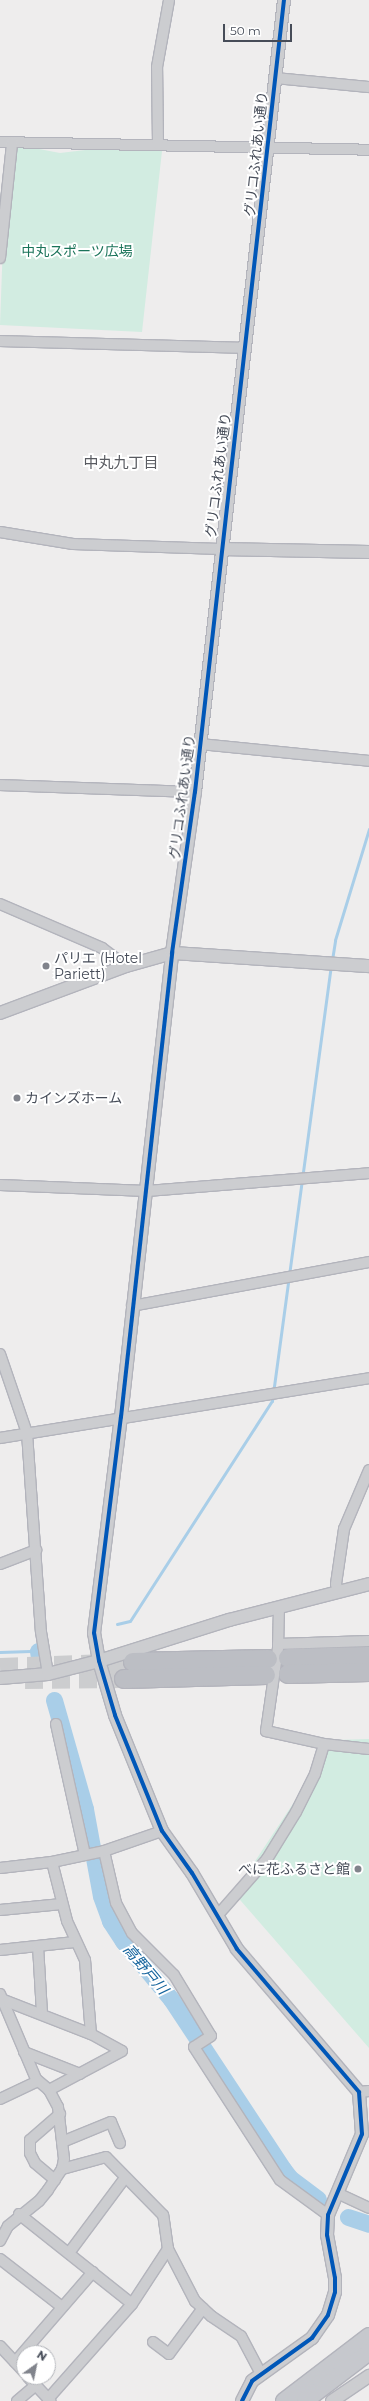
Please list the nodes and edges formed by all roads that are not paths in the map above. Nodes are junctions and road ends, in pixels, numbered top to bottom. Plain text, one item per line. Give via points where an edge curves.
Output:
1 (169, 0) edge
2 (284, 0) edge
3 (275, 78) junction
4 (369, 87) edge
5 (0, 142) edge
6 (12, 142) junction
7 (158, 144) junction
8 (268, 148) junction
9 (369, 150) edge
10 (1, 237) edge
11 (0, 258) edge
12 (0, 341) edge
13 (244, 348) junction
14 (0, 532) edge
15 (221, 549) junction
16 (369, 552) edge
17 (200, 744) junction
18 (369, 761) edge
19 (0, 785) edge
20 (195, 792) junction
21 (0, 904) edge
22 (172, 953) junction
23 (126, 966) junction
24 (369, 966) edge
25 (0, 1013) edge
26 (369, 1173) edge
27 (0, 1185) edge
28 (147, 1191) junction
29 (369, 1262) edge
30 (132, 1306) junction
31 (0, 1354) edge
32 (369, 1378) edge
33 (121, 1417) junction
34 (27, 1434) junction
35 (0, 1438) edge
36 (369, 1470) edge
37 (36, 1550) junction
38 (0, 1564) edge
39 (369, 1584) edge
40 (338, 1592) junction
41 (279, 1607) junction
42 (369, 1641) edge
43 (369, 1656) edge
44 (285, 1659) junction
45 (99, 1661) junction
46 (133, 1662) tunnel mouth
47 (369, 1672) edge
48 (48, 1674) junction
49 (0, 1678) edge
50 (124, 1679) tunnel mouth
51 (56, 1724) dead end
52 (324, 1744) junction
53 (369, 1749) edge
54 (162, 1831) junction
55 (104, 1851) junction
56 (85, 1855) junction
57 (52, 1862) junction
58 (0, 1868) edge
59 (62, 1904) junction
60 (0, 1910) edge
61 (217, 1916) junction
62 (75, 1942) junction
63 (38, 1946) junction
64 (0, 1950) edge
65 (1, 1997) edge
66 (42, 2013) junction
67 (91, 2034) junction
68 (24, 2052) junction
69 (80, 2074) junction
70 (38, 2081) junction
71 (49, 2090) junction
72 (364, 2091) edge
73 (0, 2099) edge
74 (60, 2114) junction
75 (62, 2142) junction
76 (120, 2143) dead end
77 (62, 2169) junction
78 (125, 2178) junction
79 (55, 2180) junction
80 (337, 2194) junction
81 (369, 2208) edge
82 (19, 2214) junction
83 (328, 2215) junction
84 (0, 2241) edge
85 (168, 2250) junction
86 (69, 2253) junction
87 (0, 2259) edge
88 (93, 2272) junction
89 (132, 2304) junction
90 (62, 2307) junction
91 (203, 2308) junction
92 (369, 2336) edge
93 (153, 2342) dead end
94 (0, 2346) edge
95 (369, 2352) edge
96 (15, 2362) joint
97 (261, 2374) junction
98 (369, 2376) edge
99 (36, 2385) joint
100 (49, 2400) edge
101 (17, 2401) edge
102 (242, 2401) edge
103 (284, 2401) edge
104 (305, 2401) edge
105 (332, 2401) edge

1 - 7 street via 158,67
2 - 3 street, グリコふれあい通り
3 - 4 street
3 - 8 street, グリコふれあい通り
5 - 6 street
6 - 7 street
6 - 10 street
7 - 8 street
8 - 9 street
8 - 13 street, グリコふれあい通り
10 - 11 street
12 - 13 street
13 - 15 street, グリコふれあい通り
14 - 15 street via 73,544
15 - 16 street
15 - 17 street, グリコふれあい通り
17 - 18 street
17 - 20 street, グリコふれあい通り
19 - 20 street
20 - 22 street, グリコふれあい通り
21 - 23 street via 102,948
22 - 23 street
22 - 24 street
22 - 28 street, グリコふれあい通り
23 - 25 street
26 - 28 street
27 - 28 street
28 - 30 street, グリコふれあい通り
29 - 30 street
30 - 33 street, グリコふれあい通り
31 - 34 street
32 - 33 street
33 - 34 street
33 - 45 street, グリコふれあい通り via 94,1633
34 - 35 street
34 - 37 street
36 - 40 street via 344,1529 336,1584
37 - 38 street
37 - 48 street via 41,1632
39 - 40 street
40 - 41 street
41 - 44 street
41 - 45 street
42 - 44 street
43 - 44 highway
44 - 47 highway
44 - 52 street via 266,1731
45 - 48 street
45 - 54 street, グリコふれあい通り via 115,1715
46 - 50 highway via 267,1667
48 - 49 street
51 - 56 street
52 - 53 street
52 - 61 street via 315,1774 296,1812 267,1859
54 - 55 street
54 - 61 street, グリコふれあい通り via 192,1873
55 - 56 street
55 - 83 street via 116,1903 132,1933 174,1975 211,2036 194,2047 280,2180
56 - 57 street
57 - 58 street
57 - 59 street
59 - 60 street
59 - 62 street
61 - 72 street, グリコふれあい通り via 237,1949 274,1995
62 - 63 street
62 - 67 street via 85,1960
63 - 64 street
63 - 66 street
65 - 66 street
65 - 68 street
66 - 67 street
67 - 69 street via 122,2051
68 - 69 street
68 - 70 street
69 - 71 street
70 - 71 street
70 - 73 street
71 - 74 street
72 - 80 street via 362,2134
74 - 75 street
74 - 79 street via 30,2140 30,2153 34,2163
75 - 76 street via 111,2122
75 - 77 street
77 - 78 street via 106,2157
77 - 79 street
78 - 85 street via 163,2215
78 - 86 street
79 - 82 street via 39,2200
80 - 81 street
80 - 83 street
82 - 84 street via 8,2226
82 - 86 street
83 - 97 street via 327,2235 335,2278 335,2292 328,2315 312,2338
85 - 89 street
85 - 91 street via 195,2301
86 - 88 street
87 - 90 street
88 - 89 street
88 - 90 street
89 - 100 street
90 - 96 street
91 - 93 street via 169,2354
91 - 97 street via 241,2336
92 - 103 main road
94 - 96 street
95 - 104 main road
97 - 102 street via 252,2381
98 - 105 street
99 - 100 street
99 - 101 street

